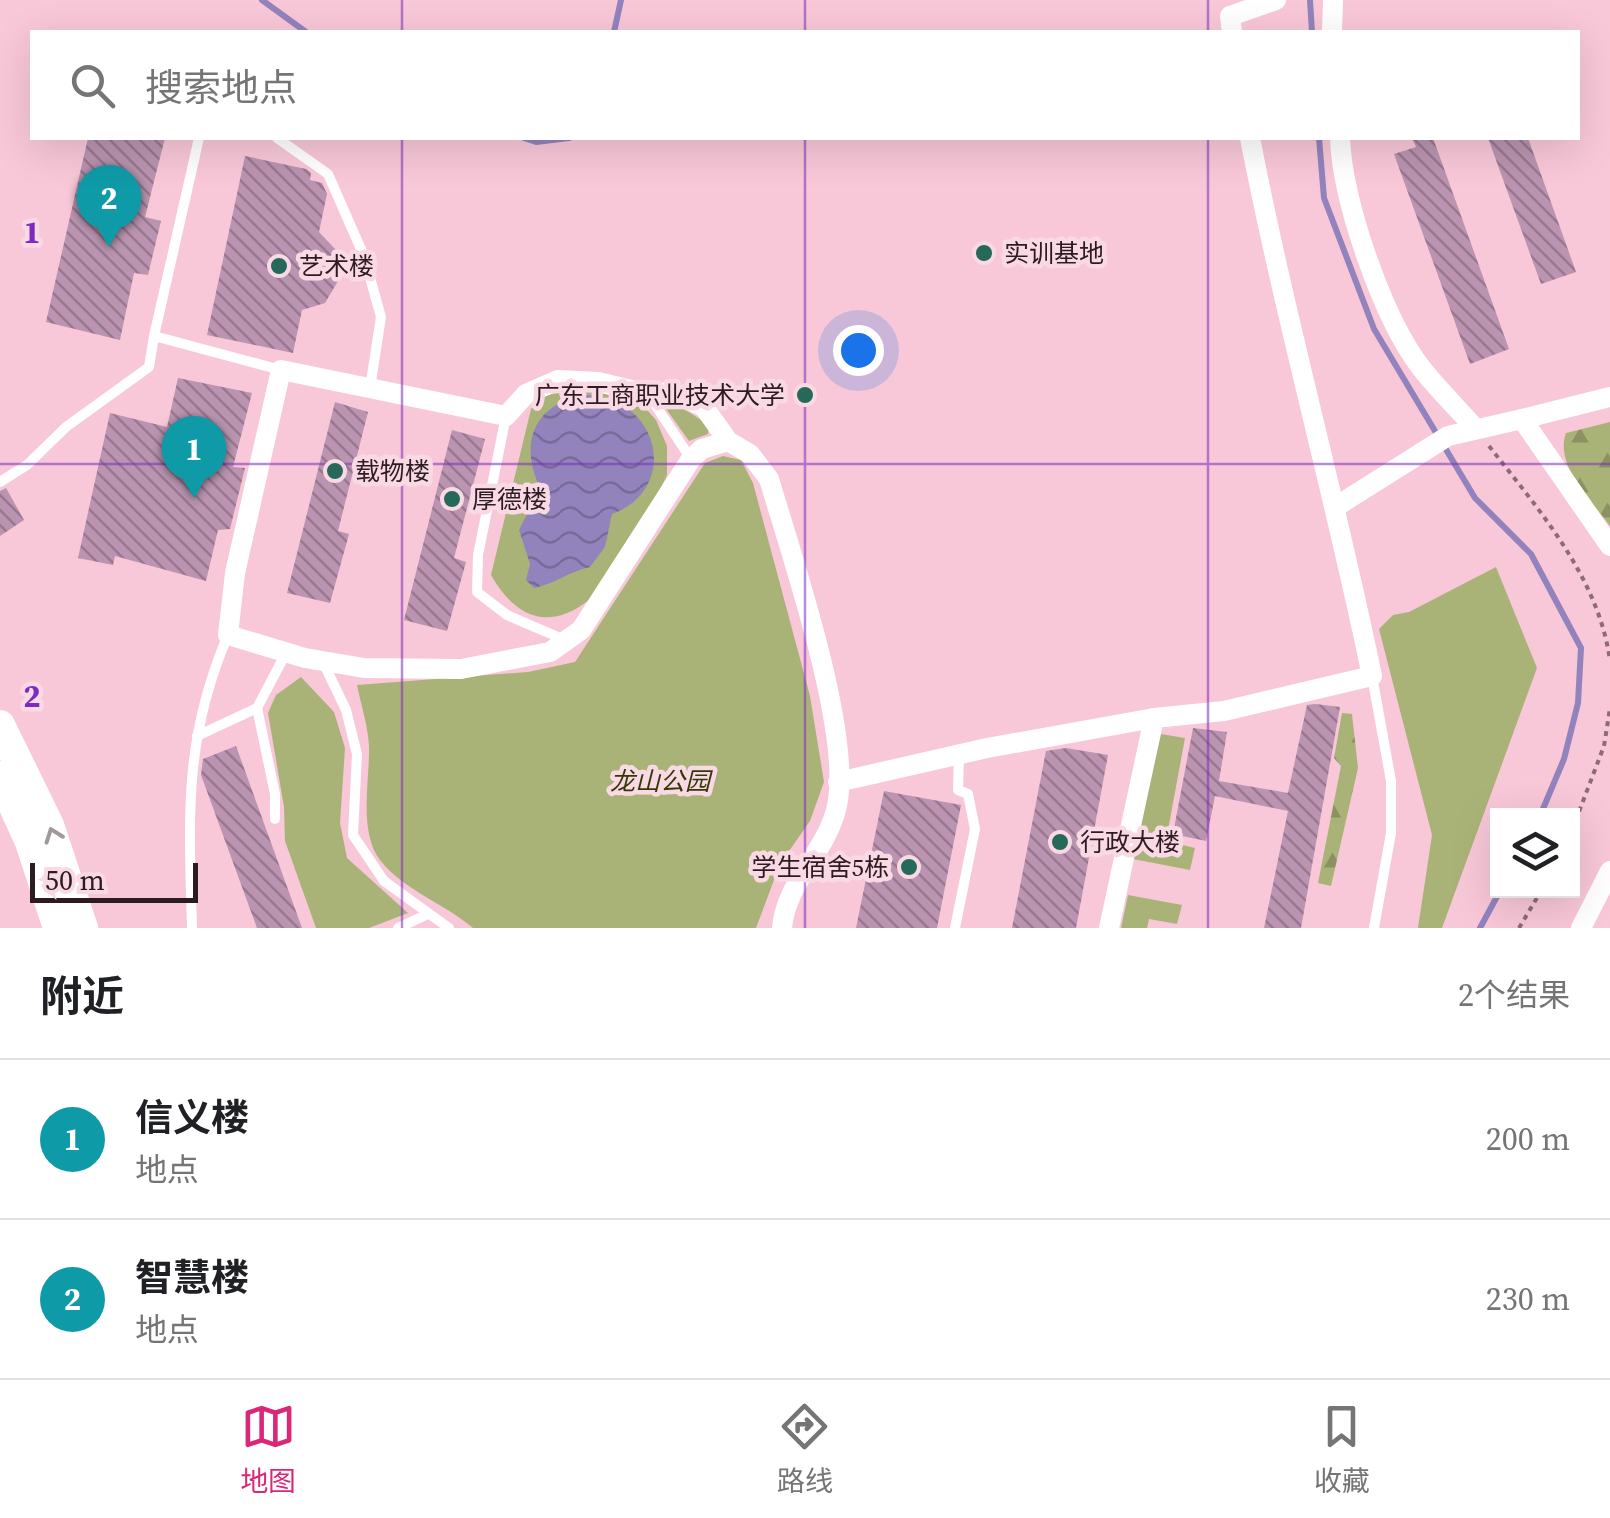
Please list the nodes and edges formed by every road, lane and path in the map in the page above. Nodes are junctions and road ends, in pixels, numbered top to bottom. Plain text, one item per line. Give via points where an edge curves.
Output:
1 (1276, 0) edge
2 (1334, 0) edge
3 (1232, 30) edge
4 (1332, 30) edge
5 (199, 140) edge
6 (280, 140) edge
7 (1250, 140) edge
8 (1340, 140) edge
9 (154, 336) junction
10 (281, 370) junction
11 (370, 388) junction
12 (648, 394) junction
13 (1610, 397) edge
14 (506, 416) junction
15 (1522, 419) junction
16 (1474, 427) junction
17 (728, 440) junction
18 (690, 459) junction
19 (0, 482) edge
20 (1337, 506) junction
21 (1610, 546) edge
22 (228, 635) junction
23 (566, 641) junction
24 (287, 653) junction
25 (1610, 661) edge
26 (322, 662) junction
27 (1372, 676) junction
28 (258, 708) junction
29 (1610, 708) edge
30 (1154, 718) junction
31 (0, 726) edge
32 (197, 736) junction
33 (959, 754) junction
34 (0, 776) edge
35 (838, 782) junction
36 (1580, 809) edge
37 (275, 820) dead end
38 (1610, 871) edge
39 (1536, 898) edge
40 (428, 914) junction
41 (58, 928) edge
42 (82, 928) edge
43 (192, 928) edge
44 (398, 928) edge
45 (449, 928) edge
46 (782, 928) edge
47 (956, 928) edge
48 (1109, 928) edge
49 (1374, 928) edge
50 (1519, 928) edge
51 (1581, 928) edge

1 - 3 street via 1230,16
2 - 4 street
5 - 9 lane
6 - 11 lane via 328,174 364,256 381,316
7 - 20 street
8 - 16 street via 1376,281 1420,366
9 - 10 lane
9 - 19 lane via 150,367
10 - 11 street
10 - 22 street via 235,573
11 - 14 street
12 - 14 street via 558,380 526,394
12 - 17 street via 671,392 704,407
12 - 18 lane
13 - 15 street
14 - 23 lane via 478,554 477,592 507,615
15 - 16 street
15 - 21 street
16 - 20 street via 1448,436
16 - 25 path via 1568,554 1596,608
17 - 18 street
17 - 35 street via 750,454 769,479 840,752
18 - 23 street via 581,630
20 - 27 street
22 - 24 street
22 - 32 lane
23 - 26 street via 550,652 461,670
24 - 26 street
24 - 28 lane
26 - 40 lane via 346,710 357,754 354,835 384,881
27 - 30 street via 1224,711
27 - 49 lane via 1391,781 1391,833
28 - 32 lane
28 - 37 lane
29 - 36 path via 1604,746
30 - 33 street
30 - 48 street
42 -> 31 street via 49,825
32 - 43 lane via 188,783
33 - 35 street
33 - 47 lane via 958,790 968,794 975,829
34 - 41 street
35 - 46 street via 836,811 784,904
38 - 51 street
39 - 50 path
40 - 44 lane
40 - 45 lane

